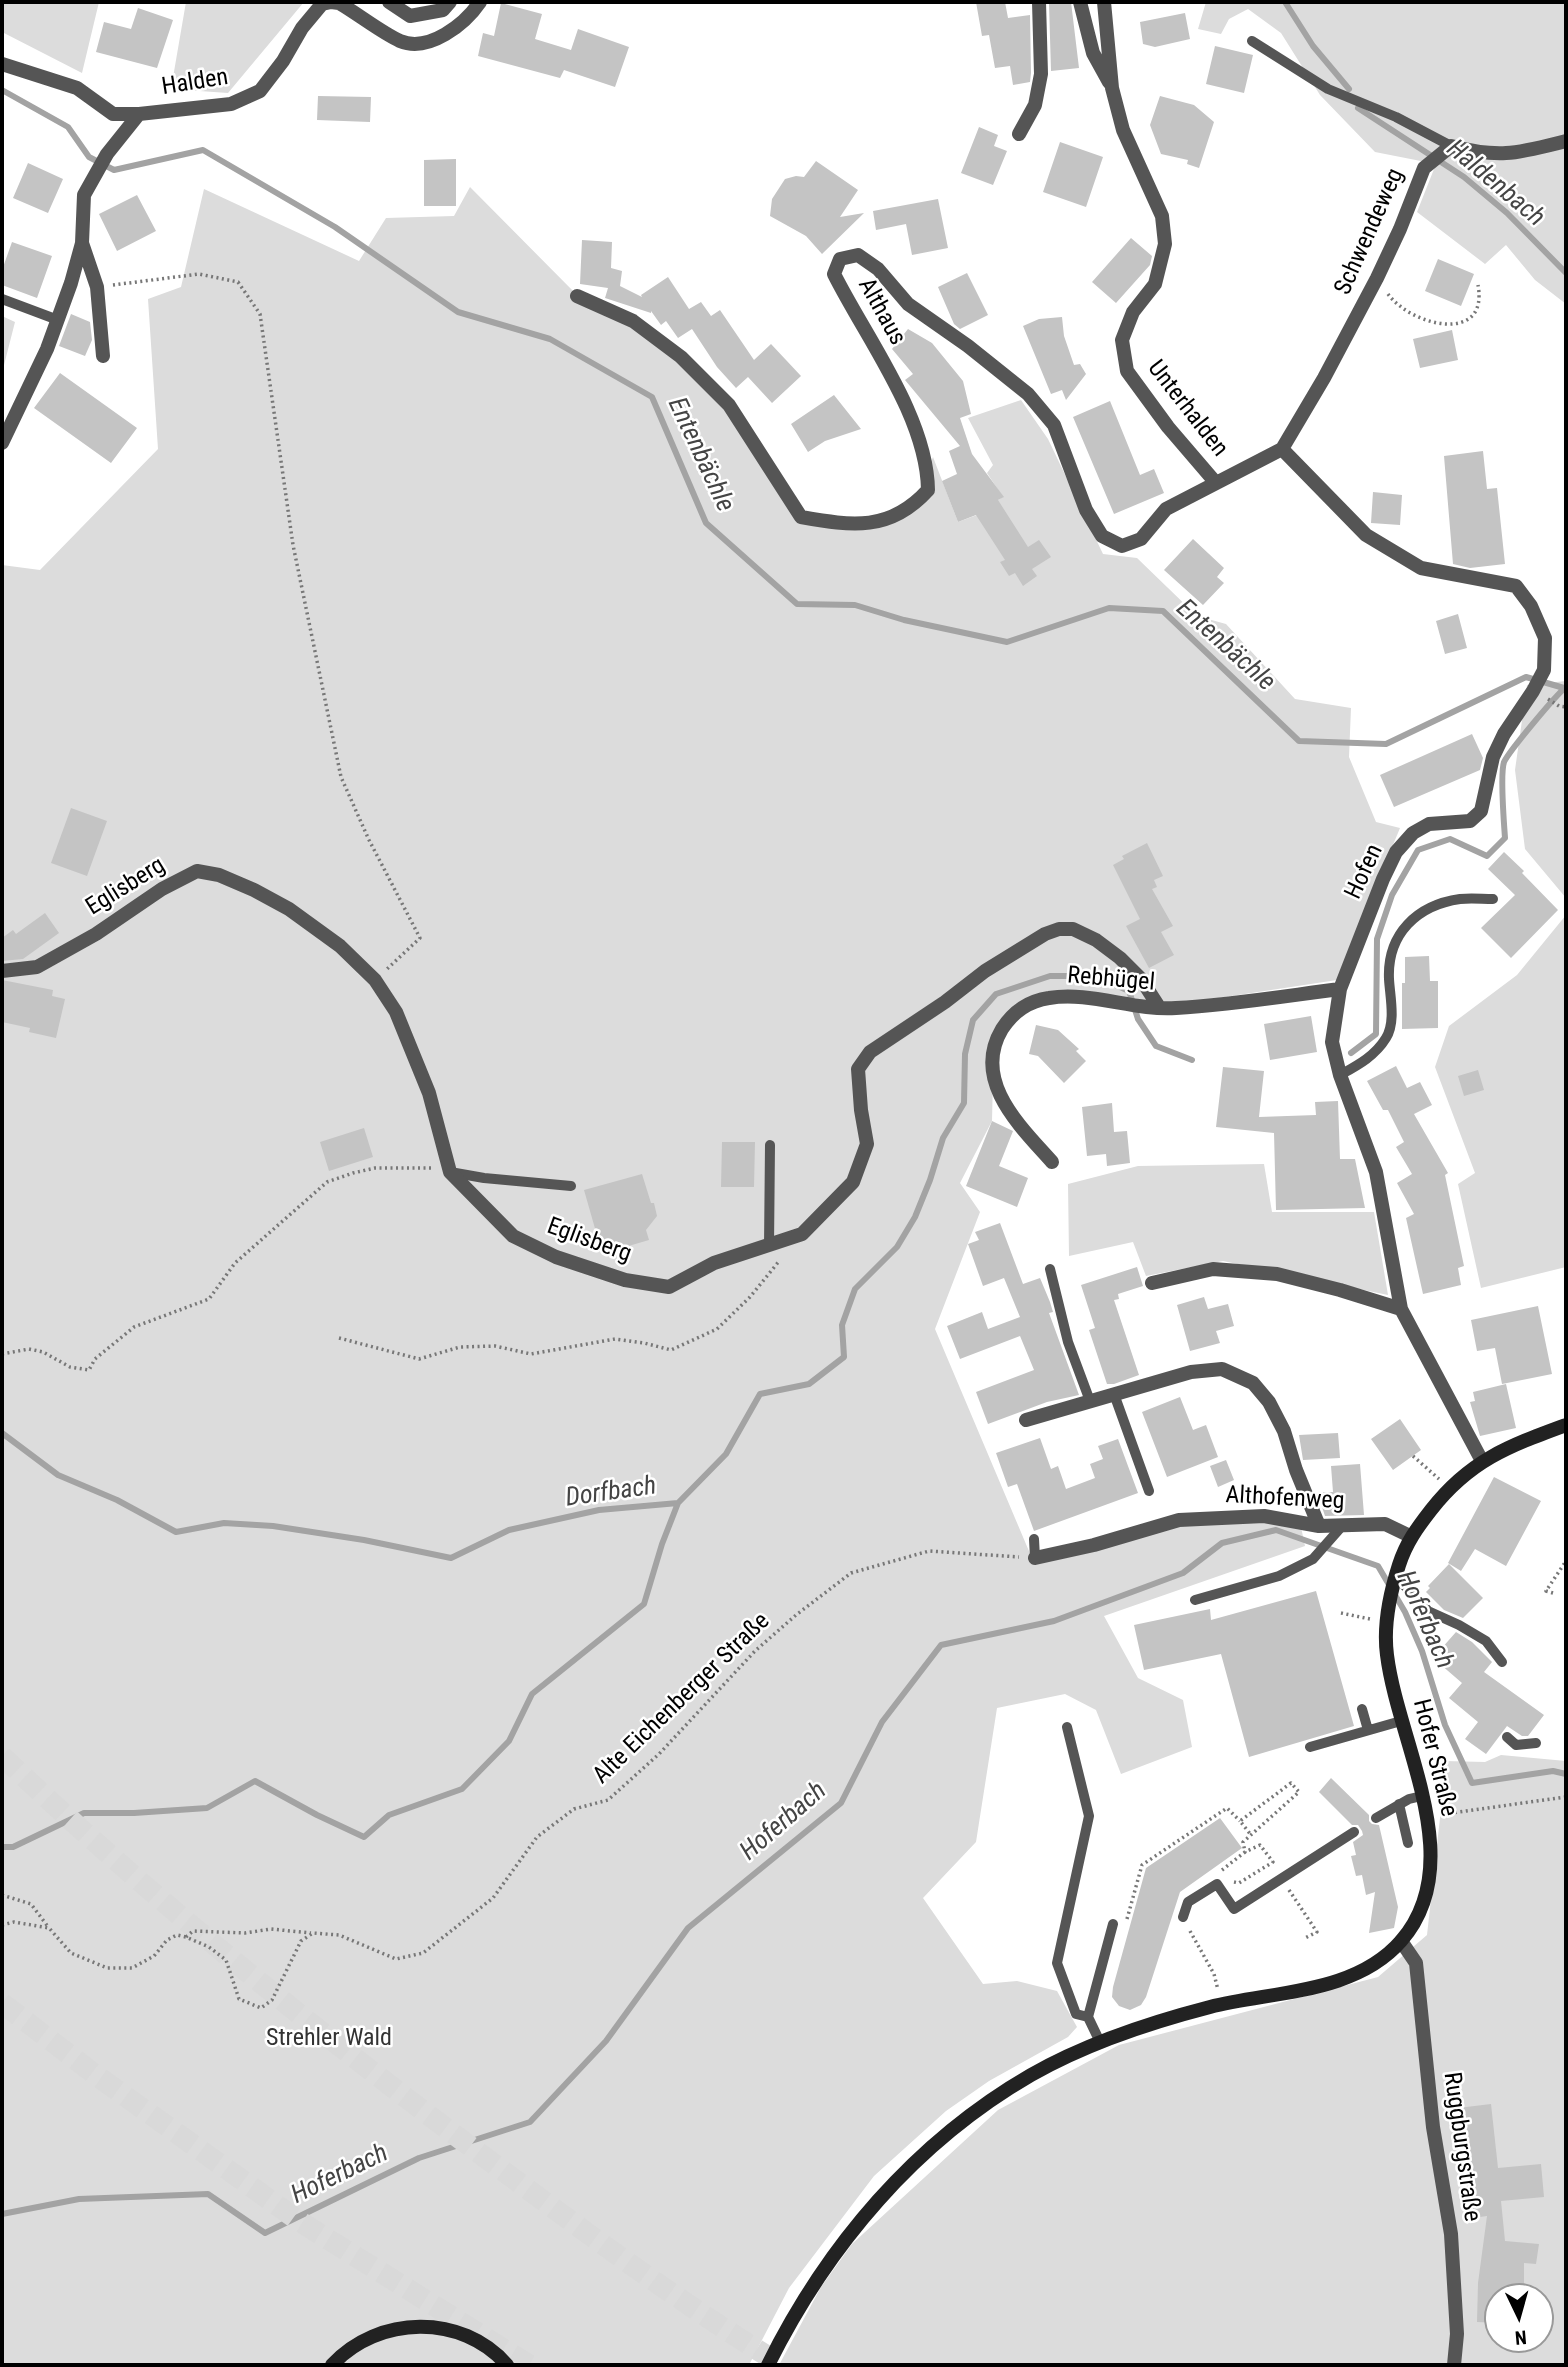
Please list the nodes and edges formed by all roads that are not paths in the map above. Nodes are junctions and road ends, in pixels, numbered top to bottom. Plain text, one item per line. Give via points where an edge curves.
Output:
1 (389, 2) edge
2 (450, 2) edge
3 (480, 2) edge
4 (1039, 2) edge
5 (1080, 2) edge
6 (1104, 2) edge
7 (1252, 41) dead end
8 (2, 64) edge
9 (1112, 88) junction
10 (139, 114) junction
11 (1019, 134) dead end
12 (1566, 141) edge
13 (1451, 146) junction
14 (82, 243) junction
15 (577, 296) dead end
16 (2, 299) edge
17 (58, 320) junction
18 (103, 356) dead end
19 (2, 443) edge
20 (1282, 449) junction
21 (1216, 483) junction
22 (1493, 900) dead end
23 (2, 971) edge
24 (1340, 989) junction
25 (1160, 1007) junction
26 (1340, 1074) junction
27 (770, 1145) dead end
28 (1052, 1162) dead end
29 (450, 1172) junction
30 (571, 1186) dead end
31 (769, 1246) junction
32 (1050, 1269) dead end
33 (1152, 1283) dead end
34 (1401, 1309) junction
35 (1114, 1394) junction
36 (1090, 1401) junction
37 (1026, 1420) dead end
38 (1566, 1425) edge
39 (1482, 1461) junction
40 (1149, 1491) dead end
41 (1343, 1525) junction
42 (1319, 1527) junction
43 (1410, 1536) junction
44 (1034, 1539) dead end
45 (1035, 1558) joint
46 (1394, 1579) junction
47 (1195, 1600) dead end
48 (1502, 1662) dead end
49 (1362, 1709) dead end
50 (1401, 1721) junction
51 (1067, 1727) dead end
52 (1365, 1732) junction
53 (1507, 1737) dead end
54 (1536, 1743) dead end
55 (1310, 1747) dead end
56 (1422, 1796) junction
57 (1382, 1800) dead end
58 (1395, 1807) junction
59 (1376, 1818) dead end
60 (1354, 1832) dead end
61 (1408, 1843) dead end
62 (1183, 1917) road end
63 (1113, 1924) dead end
64 (1401, 1941) junction
65 (1088, 2017) junction
66 (1100, 2042) junction
67 (332, 2365) edge
68 (507, 2365) edge
69 (768, 2365) edge
70 (1454, 2365) edge

1 - 2 street via 410,16 443,10
3 - 10 street, Halden via 444,34 414,43 391,36 339,3 322,4 260,91 231,104
4 - 11 street via 1041,74 1035,105
5 - 9 street, Unterhalden via 1093,53
6 - 9 street, Unterhalden
7 - 13 lane via 1328,89
8 - 10 street, Halden via 77,88 113,114
9 - 21 street, Unterhalden via 1123,130 1162,216 1165,244 1155,284 1133,312 1122,340 1127,371
10 - 14 street, Halden via 107,154 84,195
12 - 13 street via 1515,154 1481,154
13 - 20 street, Schwendeweg via 1424,168 1377,278
14 - 17 street, Halden
14 - 18 street, Halden via 97,287
15 - 21 street, Althaus via 633,321 691,367 729,405 801,517 836,524 873,524 914,505 928,490 921,444 834,274 840,259 858,255 878,269 908,304 1028,394 1054,425 1086,510 1102,536 1122,546 1142,539 1166,509
16 - 17 lane
17 - 19 street, Halden
20 - 21 street, Althaus
20 - 24 street, Hofen via 1366,535 1422,568 1516,586 1545,638 1538,694 1504,734 1493,757 1481,811 1471,821 1429,824 1396,852
22 - 26 lane via 1462,899 1431,906 1401,930 1390,954 1388,1036 1373,1055
23 - 29 street, Eglisberg via 37,967 197,871 231,880 289,909 340,946 375,980 407,1036 429,1093
24 - 25 street, Rebhügel
24 - 26 street, Hofen via 1332,1042
25 - 28 street, Rebhügel via 1049,998 1012,1015 998,1037 993,1078 1010,1115
25 - 31 street, Eglisberg via 1141,979 1096,940 1073,929 1045,934 870,1052 858,1069 867,1144 853,1182 802,1234
26 - 34 street, Hofen via 1376,1172
27 - 31 lane
29 - 30 lane
29 - 31 street, Eglisberg via 513,1236 556,1257 625,1280 669,1287 714,1263
32 - 36 lane via 1068,1342
33 - 34 street via 1213,1269 1277,1274
34 - 39 street, Hofen
35 - 36 street
35 - 40 lane
35 - 42 street via 1191,1371 1222,1369 1253,1383 1284,1431
36 - 37 street
38 - 39 street, Hofer Straße via 1517,1442
39 - 43 street, Hofer Straße via 1447,1489
41 - 42 street, Althofenweg
41 - 43 street, Althofenweg via 1385,1524
41 - 47 lane via 1313,1559 1279,1576
42 - 45 street, Althofenweg via 1264,1516 1180,1520
43 - 46 street, Hofer Straße
44 - 45 lane
46 - 48 lane via 1427,1611 1486,1641
46 - 50 street, Hofer Straße via 1385,1631 1386,1655
49 - 52 lane
50 - 52 lane
50 - 56 street, Hofer Straße
51 - 65 lane via 1089,1816 1057,1963 1076,2014
52 - 55 lane
53 - 54 lane via 1516,1745
56 - 58 lane
56 - 64 street, Hofer Straße via 1432,1854 1428,1890
57 - 58 lane
58 - 59 lane
58 - 61 lane
60 - 62 lane via 1234,1909 1217,1884 1188,1902
63 - 65 lane
64 - 66 street, Hofer Straße via 1380,1961 1358,1973 1299,1990 1217,2000
64 - 70 street, Ruggburgstraße via 1416,1963 1433,2127 1451,2234 1457,2334
65 - 66 lane
66 - 69 street, Hofer Straße via 1032,2074 988,2103 905,2171 858,2223 815,2283
67 - 68 street via 378,2333 424,2326 454,2330

